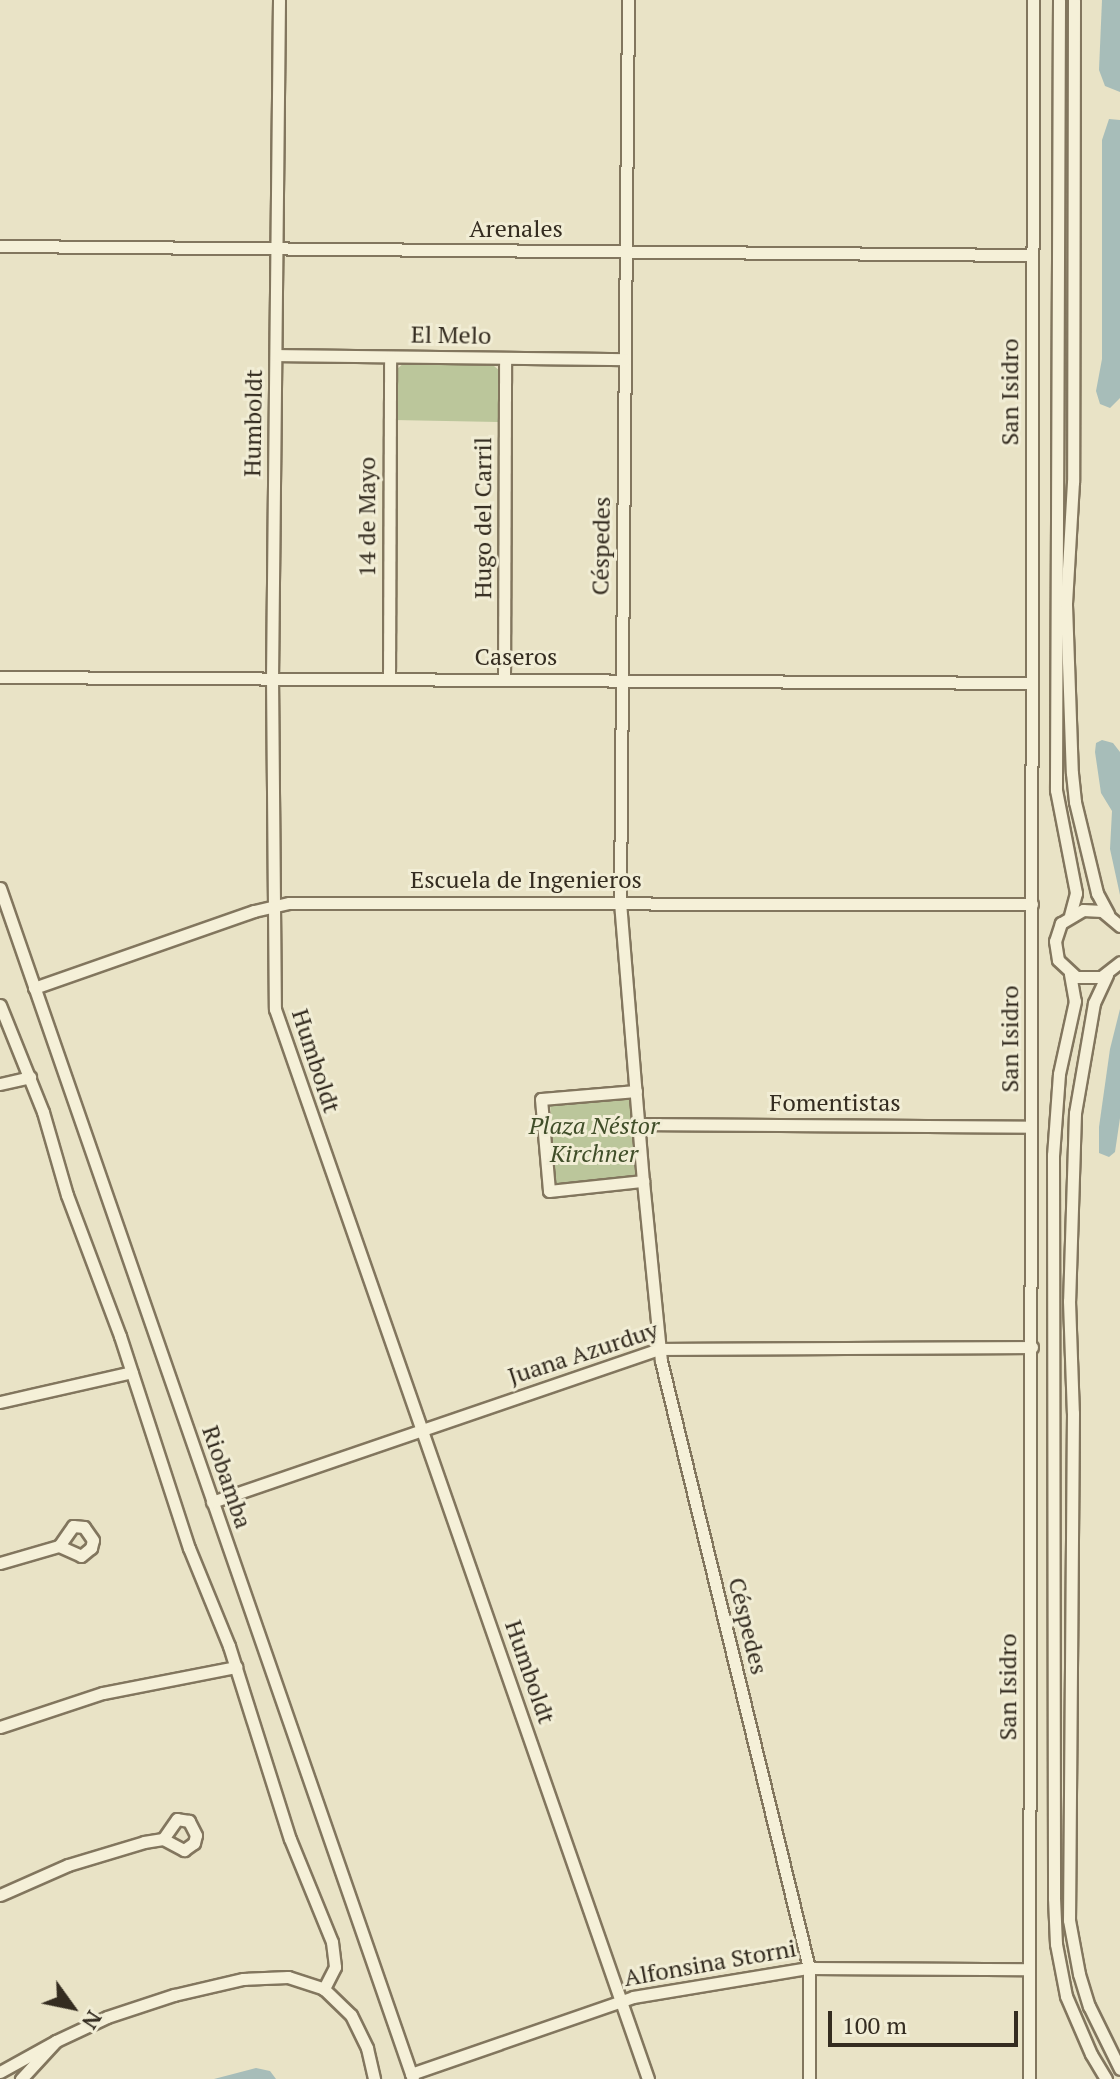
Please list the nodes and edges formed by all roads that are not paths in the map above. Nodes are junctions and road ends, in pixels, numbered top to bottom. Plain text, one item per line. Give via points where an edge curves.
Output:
1 (279, 0) edge
2 (628, 0) edge
3 (1033, 0) edge
4 (1059, 0) edge
5 (1074, 0) edge
6 (0, 246) edge
7 (277, 249) junction
8 (626, 252) junction
9 (1031, 255) junction
10 (276, 355) junction
11 (390, 357) junction
12 (505, 358) junction
13 (625, 359) junction
14 (1060, 577) junction
15 (272, 676) junction
16 (0, 677) edge
17 (389, 678) junction
18 (504, 679) junction
19 (621, 679) junction
20 (1031, 683) junction
21 (0, 888) edge
22 (620, 902) junction
23 (1032, 904) junction
24 (273, 905) junction
25 (1108, 914) junction
26 (1070, 915) junction
27 (1120, 926) edge
28 (1116, 967) edge
29 (1070, 974) junction
30 (34, 988) junction
31 (0, 1005) edge
32 (30, 1077) junction
33 (0, 1084) edge
34 (636, 1091) junction
35 (638, 1124) junction
36 (1031, 1127) junction
37 (643, 1181) junction
38 (1055, 1334) junction
39 (1070, 1334) junction
40 (1032, 1347) junction
41 (659, 1349) junction
42 (132, 1372) junction
43 (0, 1402) edge
44 (422, 1430) junction
45 (212, 1502) junction
46 (59, 1546) dead end
47 (0, 1563) edge
48 (1054, 1629) junction
49 (1069, 1629) junction
50 (236, 1667) junction
51 (0, 1727) edge
52 (163, 1839) dead end
53 (0, 1895) edge
54 (1069, 1920) junction
55 (1055, 1921) junction
56 (809, 1968) junction
57 (1029, 1969) junction
58 (324, 1989) junction
59 (621, 2000) junction
60 (56, 2041) junction
61 (1120, 2069) edge
62 (0, 2072) edge
63 (412, 2076) edge
64 (21, 2079) edge
65 (374, 2079) edge
66 (648, 2079) edge
67 (809, 2079) edge
68 (1029, 2079) edge
69 (1106, 2079) edge

1 - 7 street, Humboldt
2 - 8 street, Céspedes
3 - 9 street, San Isidro
4 - 14 street
5 - 14 street via 1073,482
6 - 7 street, Arenales
7 - 8 street, Arenales
7 - 10 street, Humboldt
8 - 9 street, Arenales
8 - 13 street, Céspedes
9 - 20 street, San Isidro
10 - 11 street, El Melo
10 - 15 street, Humboldt
11 - 12 street, El Melo
11 - 17 street, 14 de Mayo
12 - 13 street, El Melo
12 - 18 street, Hugo del Carril
13 - 19 street, Céspedes
14 - 25 street via 1075,802 1097,893
14 - 26 street via 1056,790 1076,893
15 - 16 street, Caseros
15 - 17 street, Caseros
15 - 24 street, Humboldt
17 - 18 street, Caseros
18 - 19 street, Caseros
19 - 20 street, Caseros
19 - 22 street, Céspedes
20 - 23 street, San Isidro
21 - 30 street, Riobamba
22 - 23 street, Escuela de Ingenieros
22 - 24 street, Escuela de Ingenieros
22 - 34 street, Céspedes
23 - 36 street, San Isidro
24 - 30 street, Escuela de Ingenieros
24 - 44 street, Humboldt via 279,1025
25 - 26 street via 1089,909
25 - 27 street
26 - 29 street via 1055,941 1058,960
28 - 29 street via 1089,980
28 - 39 street via 1094,1003 1075,1113
29 - 38 street via 1075,1001 1059,1074 1054,1140
30 - 45 street, Riobamba
31 - 32 street
32 - 33 street
32 - 42 street
34 - 35 street, Céspedes
34 - 37 street via 541,1099 549,1191
35 - 36 street, Fomentistas
35 - 37 street, Céspedes
36 - 40 street, San Isidro
37 - 41 street, Céspedes
38 - 39 street
38 - 48 street
39 - 49 street
40 - 41 street, Juana Azurduy
40 - 57 street, San Isidro
41 - 44 street, Juana Azurduy
41 - 56 street, Céspedes
42 - 43 street
42 - 50 street via 176,1511
44 - 45 street, Juana Azurduy
44 - 59 street, Humboldt
45 - 63 street, Riobamba
46 - 47 street
48 - 49 street
48 - 55 street
49 - 54 street
50 - 51 street via 103,1693
50 - 58 street via 290,1839 332,1942 335,1967
52 - 53 street via 68,1865
54 - 55 street
54 - 61 street via 1089,2006
55 - 69 street via 1066,1996
56 - 57 street, Alfonsina Storni
56 - 59 street, Alfonsina Storni
56 - 67 street, Céspedes
57 - 68 street, San Isidro
58 - 60 street via 268,1976 232,1981 138,2006
58 - 65 street via 360,2030
59 - 63 street, Alfonsina Storni
59 - 66 street, Humboldt
60 - 62 street
60 - 64 street

